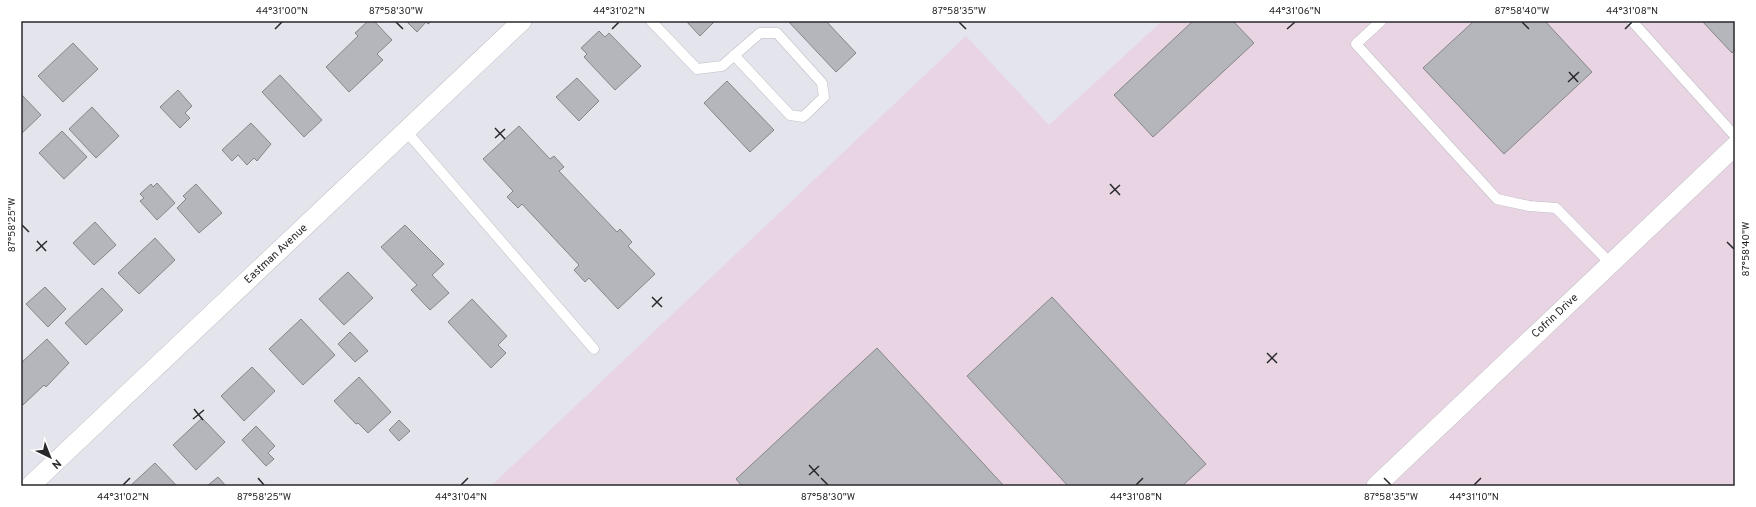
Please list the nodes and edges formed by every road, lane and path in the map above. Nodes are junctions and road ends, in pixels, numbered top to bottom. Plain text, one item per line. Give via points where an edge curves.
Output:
1 (522, 21) edge
2 (651, 21) edge
3 (1381, 21) edge
4 (1632, 21) edge
5 (734, 55) junction
6 (406, 131) junction
7 (1735, 136) edge
8 (1735, 146) edge
9 (1611, 264) junction
10 (594, 349) dead end
11 (30, 486) edge
12 (1376, 486) edge

1 - 6 street, Eastman Avenue
2 - 5 lane via 697,69 722,66
3 - 9 lane via 1356,44 1497,199 1529,206 1556,208
4 - 7 lane
5 - 5 lane via 760,33 777,32 822,83 824,97 803,117 790,115
6 - 10 lane
6 - 11 street, Eastman Avenue
8 - 9 street, Cofrin Drive
9 - 12 street, Cofrin Drive

